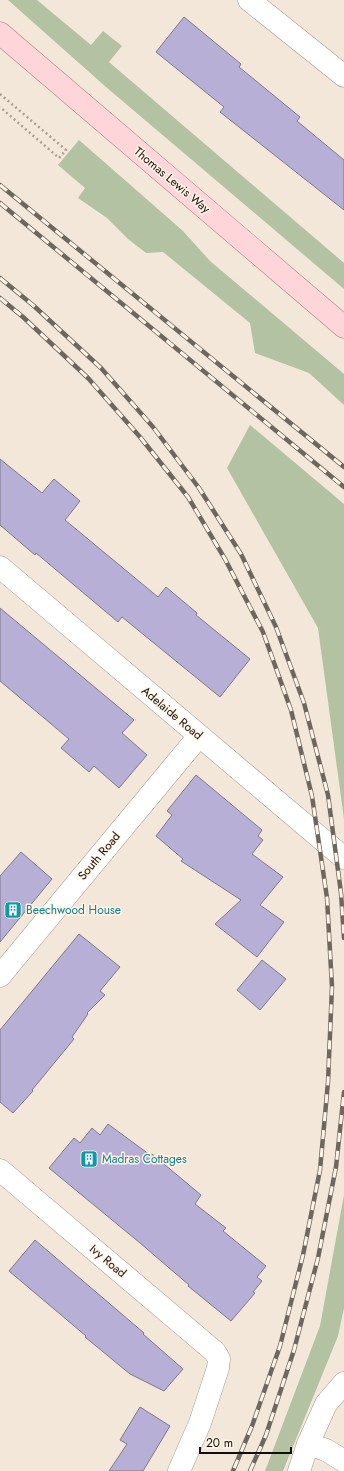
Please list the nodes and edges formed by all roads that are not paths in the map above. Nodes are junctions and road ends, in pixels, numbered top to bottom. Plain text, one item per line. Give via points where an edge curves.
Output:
1 (250, 0) edge
2 (0, 33) edge
3 (344, 76) edge
4 (344, 327) edge
5 (0, 567) edge
6 (199, 736) junction
7 (344, 858) edge
8 (0, 976) edge
9 (0, 1170) edge
10 (344, 1383) edge
11 (308, 1444) junction
12 (344, 1460) edge
13 (179, 1471) edge
14 (299, 1471) edge

1 - 3 street
2 - 4 main road, Thomas Lewis Way
5 - 6 street, Adelaide Road
6 - 7 street, Adelaide Road
6 - 8 street, South Road
9 - 13 street, Ivy Road via 215,1352 219,1359 218,1368 200,1423
10 - 11 street via 326,1404
11 - 12 street
11 - 14 street

